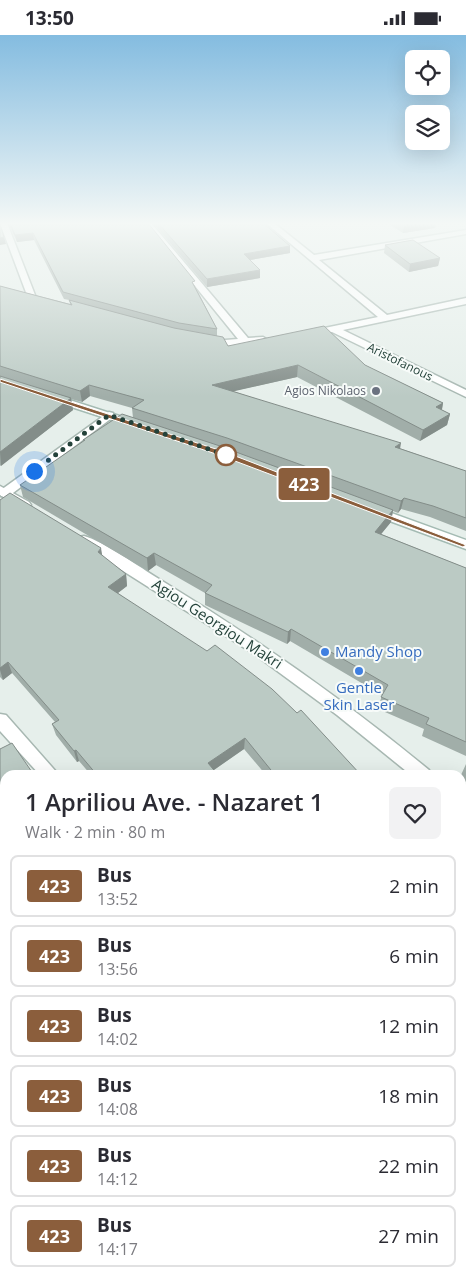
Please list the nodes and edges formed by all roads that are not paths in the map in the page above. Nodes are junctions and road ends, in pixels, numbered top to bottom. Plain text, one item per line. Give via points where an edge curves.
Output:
1 (29, 281) edge
2 (195, 281) edge
3 (342, 281) edge
4 (15, 291) edge
5 (466, 301) edge
6 (385, 318) junction
7 (334, 329) junction
8 (294, 336) edge
9 (196, 338) edge
10 (275, 339) edge
11 (246, 343) junction
12 (466, 394) edge
13 (46, 395) edge
14 (109, 415) junction
15 (146, 428) edge
16 (2, 492) edge
17 (358, 504) edge
18 (39, 513) edge
19 (73, 533) edge
20 (466, 545) edge
21 (0, 720) edge
22 (46, 770) edge
23 (417, 770) edge

1 - 4 street via 35,296
2 - 11 street
3 - 6 street
5 - 6 street
6 - 7 street
7 - 8 street
7 - 12 street, Aristofanous
9 - 11 street
10 - 11 street
13 - 14 street
14 - 15 street
14 - 16 street
16 - 18 street
17 - 20 street
19 - 23 street, Agiou Georgiou Makri via 280,664
21 - 22 street

